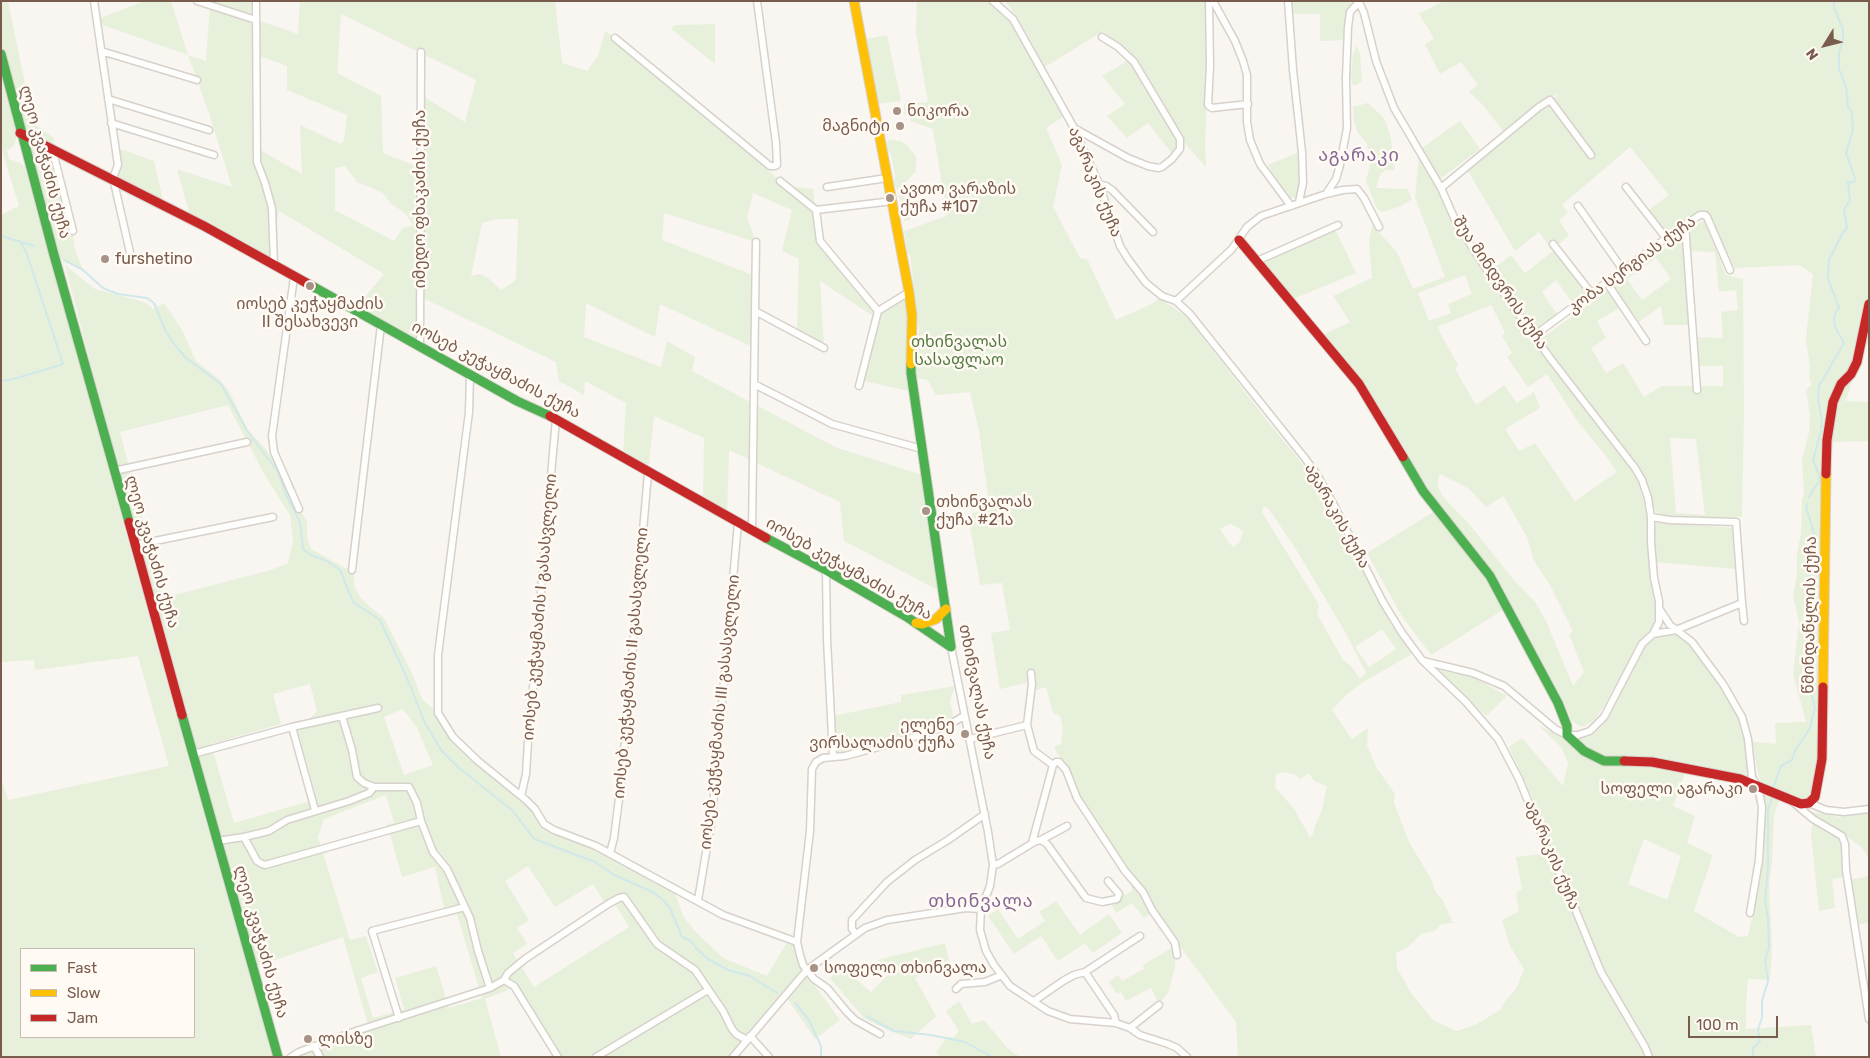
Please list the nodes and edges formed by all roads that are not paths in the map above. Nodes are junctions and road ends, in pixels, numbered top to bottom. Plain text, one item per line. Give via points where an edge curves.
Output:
1 (94, 1) edge
2 (197, 1) edge
3 (256, 1) edge
4 (757, 1) edge
5 (854, 1) edge
6 (993, 1) edge
7 (1208, 1) edge
8 (1213, 1) edge
9 (1288, 1) edge
10 (1359, 2) edge
11 (256, 20) junction
12 (1102, 36) dead end
13 (615, 38) dead end
14 (101, 51) junction
15 (421, 52) dead end
16 (1, 54) edge
17 (197, 80) dead end
18 (108, 99) junction
19 (1248, 104) junction
20 (111, 123) junction
21 (1074, 128) junction
22 (209, 130) dead end
23 (20, 133) junction
24 (52, 148) junction
25 (214, 155) dead end
26 (1591, 155) dead end
27 (113, 178) junction
28 (887, 178) junction
29 (780, 181) dead end
30 (1099, 184) junction
31 (827, 187) dead end
32 (1626, 187) dead end
33 (1441, 188) junction
34 (1326, 194) junction
35 (893, 201) junction
36 (1299, 202) junction
37 (1291, 206) junction
38 (1578, 206) dead end
39 (816, 210) junction
40 (1685, 224) junction
41 (1338, 225) dead end
42 (1379, 227) dead end
43 (74, 231) dead end
44 (1153, 232) dead end
45 (1666, 238) junction
46 (1239, 240) junction
47 (756, 242) dead end
48 (1553, 244) dead end
49 (131, 257) dead end
50 (1257, 261) junction
51 (274, 265) junction
52 (1623, 270) junction
53 (1730, 270) dead end
54 (294, 276) junction
55 (1607, 283) junction
56 (909, 292) junction
57 (1592, 294) junction
58 (1176, 301) junction
59 (1869, 304) edge
60 (755, 311) junction
61 (878, 311) junction
62 (381, 325) junction
63 (1535, 335) junction
64 (1646, 341) dead end
65 (420, 346) junction
66 (824, 348) dead end
67 (470, 375) junction
68 (754, 384) junction
69 (859, 386) dead end
70 (1697, 390) dead end
71 (556, 419) junction
72 (247, 442) dead end
73 (922, 449) junction
74 (114, 471) junction
75 (648, 473) junction
76 (299, 509) dead end
77 (273, 517) dead end
78 (1652, 517) junction
79 (738, 523) junction
80 (752, 530) junction
81 (135, 545) junction
82 (352, 570) dead end
83 (826, 570) junction
84 (1742, 603) junction
85 (946, 609) junction
86 (1659, 609) junction
87 (1744, 621) dead end
88 (916, 623) junction
89 (1676, 630) junction
90 (1653, 634) junction
91 (950, 647) junction
92 (1422, 660) junction
93 (1031, 673) dead end
94 (378, 708) dead end
95 (342, 716) junction
96 (964, 716) junction
97 (1026, 725) junction
98 (292, 727) junction
99 (1567, 735) junction
100 (970, 739) junction
101 (193, 754) junction
102 (833, 757) junction
103 (1053, 764) junction
104 (374, 787) junction
105 (1758, 787) junction
106 (520, 796) junction
107 (1794, 803) junction
108 (1809, 803) junction
109 (1869, 809) edge
110 (315, 810) junction
111 (985, 814) junction
112 (421, 821) junction
113 (1067, 826) dead end
114 (244, 837) junction
115 (1041, 840) junction
116 (217, 841) junction
117 (1032, 843) junction
118 (610, 853) junction
119 (993, 865) junction
120 (1108, 881) dead end
121 (698, 900) junction
122 (465, 906) junction
123 (981, 909) junction
124 (1750, 913) dead end
125 (856, 934) junction
126 (1140, 936) dead end
127 (797, 942) junction
128 (1177, 955) dead end
129 (807, 970) junction
130 (1085, 972) junction
131 (1002, 975) junction
132 (504, 980) junction
133 (490, 988) junction
134 (956, 989) dead end
135 (708, 990) junction
136 (1034, 1001) junction
137 (1159, 1005) dead end
138 (399, 1018) junction
139 (1869, 1019) edge
140 (1116, 1023) junction
141 (1130, 1028) junction
142 (880, 1034) dead end
143 (749, 1038) junction
144 (314, 1046) junction
145 (278, 1057) edge
146 (291, 1057) edge
147 (320, 1057) edge
148 (558, 1057) edge
149 (596, 1057) edge
150 (733, 1057) edge
151 (769, 1057) edge
152 (1187, 1057) edge
153 (1649, 1057) edge

1 - 14 street
2 - 11 street
3 - 11 street
4 - 13 street via 776,143 776,165 773,166
5 - 28 street, თხინვალას ქუჩა
6 - 21 street, აგარაკის ქუჩა via 1014,19
7 - 19 street via 1208,105 1212,108
8 - 19 street via 1244,61
9 - 36 street via 1302,152 1303,183
10 - 33 street, შუა მინდვრის ქუჩა via 1394,108
10 - 34 street, შუა მინდვრის ქუჩა via 1350,12 1348,27 1347,128 1336,179
11 - 51 street via 257,162 272,208
12 - 21 street via 1134,62 1180,139 1180,149 1158,168 1128,158
14 - 17 street
14 - 18 street
15 - 65 street, იმედო ფხაკაძის ქუჩა
16 - 23 street, ლეო კვაჭაძის ქუჩა
18 - 20 street
18 - 22 street
19 - 37 street via 1250,140 1260,164
20 - 25 street
20 - 27 street via 118,165
21 - 30 street, აგარაკის ქუჩა
23 - 24 street, იოსებ კეჭაყმაძის ქუჩა
23 - 74 street, ლეო კვაჭაძის ქუჩა
24 - 27 street, იოსებ კეჭაყმაძის ქუჩა
24 - 43 street
26 - 33 street via 1550,100
27 - 49 street
27 - 51 street, იოსებ კეჭაყმაძის ქუჩა
28 - 31 street
28 - 35 street, თხინვალას ქუჩა
29 - 39 street
30 - 44 street via 1112,190
30 - 58 street, აგარაკის ქუჩა via 1120,246 1128,259 1146,283 1162,296
32 - 45 street
33 - 63 street, შუა მინდვრის ქუჩა via 1456,222
34 - 36 street
34 - 42 street via 1357,189
35 - 39 street
35 - 56 street, თხინვალას ქუჩა
36 - 37 street
37 - 46 street via 1261,216
38 - 52 street
39 - 61 street via 820,242
40 - 45 street, კობა სერგიას ქუჩა
40 - 53 street, კობა სერგიას ქუჩა via 1704,214
40 - 70 street
41 - 50 street
45 - 52 street, კობა სერგიას ქუჩა
46 - 50 street
46 - 58 street
47 - 60 street
48 - 57 street
50 - 99 street via 1359,384 1423,491 1490,576 1558,703
51 - 54 street, იოსებ კეჭაყმაძის ქუჩა
52 - 55 street, კობა სერგიას ქუჩა
54 - 62 street, იოსებ კეჭაყმაძის ქუჩა
54 - 76 street via 272,436 274,452
55 - 57 street, კობა სერგიას ქუჩა
55 - 64 street
56 - 61 street
56 - 73 street, თხინვალას ქუჩა via 911,373
57 - 63 street, კობა სერგიას ქუჩა
58 - 92 street, აგარაკის ქუჩა via 1213,341 1316,473 1383,602
59 - 108 street, წმინდაწყლის ქუჩა via 1857,362 1841,384 1834,402 1828,440 1820,782 1815,797
60 - 66 street
60 - 68 street
61 - 69 street
62 - 65 street, იოსებ კეჭაყმაძის ქუჩა
62 - 82 street
63 - 78 street, შუა მინდვრის ქუჩა via 1635,468 1642,480
65 - 67 street, იოსებ კეჭაყმაძის ქუჩა
67 - 71 street, იოსებ კეჭაყმაძის ქუჩა
67 - 106 street via 469,412 438,655 438,713 453,737
68 - 73 street via 832,424
68 - 80 street
71 - 75 street, იოსებ კეჭაყმაძის ქუჩა
71 - 106 street, იოსებ კეჭაყმაძის I გასასვლელი via 526,774
72 - 74 street
73 - 85 street, თხინვალას ქუჩა
74 - 81 street, ლეო კვაჭაძის ქუჩა
75 - 79 street, იოსებ კეჭაყმაძის ქუჩა
75 - 118 street, იოსებ კეჭაყმაძის II გასასვლელი via 622,775
77 - 81 street
78 - 84 street via 1736,522
78 - 86 street, შუა მინდვრის ქუჩა via 1652,551
79 - 80 street, იოსებ კეჭაყმაძის ქუჩა
79 - 121 street, იოსებ კეჭაყმაძის III გასასვლელი via 712,817
80 - 83 street, იოსებ კეჭაყმაძის ქუჩა
81 - 101 street, ლეო კვაჭაძის ქუჩა
83 - 88 street, იოსებ კეჭაყმაძის ქუჩა
83 - 102 street
84 - 87 street
84 - 89 street
85 - 88 street via 936,619
85 - 91 street, თხინვალას ქუჩა
86 - 89 street
86 - 90 street, შუა მინდვრის ქუჩა via 1659,622
88 - 91 street, იოსებ კეჭაყმაძის ქუჩა
89 - 90 street
89 - 105 street via 1692,642 1735,702 1748,739 1752,777
90 - 99 street, შუა მინდვრის ქუჩა via 1642,644 1599,724 1590,731
91 - 96 street, თხინვალას ქუჩა
92 - 99 street via 1473,673 1504,686 1555,729
92 - 153 street, აგარაკის ქუჩა via 1485,723 1508,755 1601,972
93 - 97 street
94 - 95 street
95 - 98 street
95 - 104 street via 357,777
96 - 100 street, თხინვალას ქუჩა
96 - 102 street via 945,727 908,739
97 - 100 street
97 - 103 street via 1034,750
98 - 101 street
98 - 110 street
99 - 105 street via 1604,761 1686,768 1740,779
100 - 111 street, თხინვალას ქუჩა
101 - 116 street, ლეო კვაჭაძის ქუჩა
102 - 127 street via 823,758 812,769 810,831
103 - 117 street
103 - 128 street via 1059,762 1066,770 1077,798 1175,942
104 - 110 street via 349,801
104 - 112 street via 409,787
105 - 107 street
105 - 124 street via 1762,807 1759,860
106 - 118 street via 535,809 544,824
107 - 108 street
107 - 139 street via 1842,836 1845,844 1846,870
108 - 109 street via 1826,810 1844,812
110 - 114 street via 286,820 269,831
111 - 119 street, თხინვალას ქუჩა
111 - 125 street via 887,882 852,920
112 - 114 street via 265,865 256,860
112 - 122 street via 433,852 446,869
113 - 115 street
114 - 116 street
115 - 117 street
115 - 120 street via 1086,898 1102,902 1117,899 1118,894
116 - 145 street, ლეო კვაჭაძის ქუჩა
117 - 119 street
118 - 121 street
119 - 123 street, თხინვალას ქუჩა via 990,886
121 - 127 street via 723,915
122 - 133 street
122 - 138 street via 372,932
123 - 125 street via 966,908 886,920
123 - 131 street, თხინვალას ქუჩა via 982,941
125 - 129 street
126 - 130 street
127 - 129 street
129 - 142 street via 851,1016
129 - 143 street
130 - 136 street via 1063,981
130 - 140 street
131 - 134 street via 985,982 962,984
131 - 136 street, თხინვალას ქუჩა via 1010,986
132 - 133 street
132 - 135 street via 525,959 624,897 657,944 695,970
132 - 148 street via 514,986
133 - 138 street
135 - 143 street via 736,1034
135 - 149 street
136 - 140 street, თხინვალას ქუჩა via 1048,1011 1070,1019
137 - 141 street
138 - 144 street
140 - 141 street, თხინვალას ქუჩა
141 - 152 street, თხინვალას ქუჩა via 1140,1035 1177,1048
143 - 150 street
143 - 151 street
144 - 146 street
144 - 147 street

